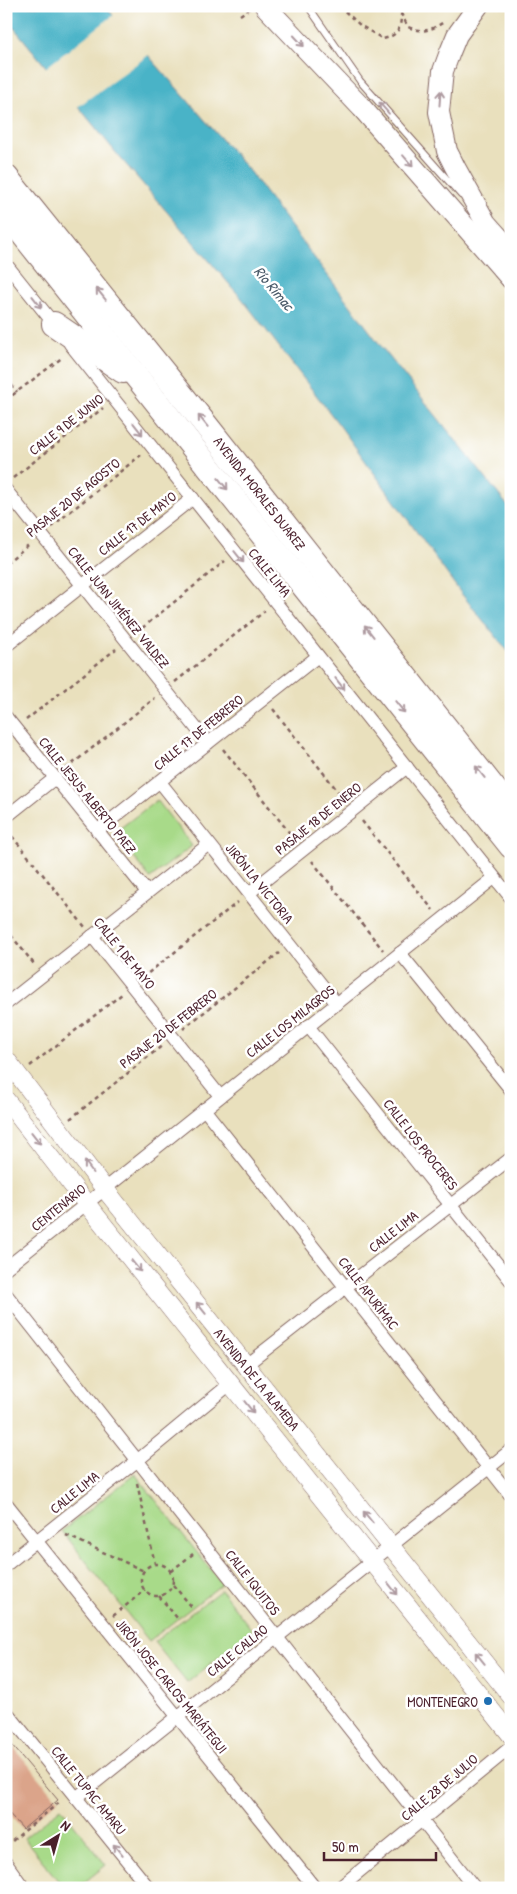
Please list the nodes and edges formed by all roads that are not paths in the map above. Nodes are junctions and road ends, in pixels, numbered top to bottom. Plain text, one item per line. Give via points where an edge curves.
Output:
1 (265, 6) edge
2 (308, 6) edge
3 (478, 6) edge
4 (6, 177) edge
5 (6, 214) edge
6 (486, 223) junction
7 (511, 251) edge
8 (6, 264) edge
9 (511, 280) edge
10 (54, 324) junction
11 (145, 386) junction
12 (8, 485) edge
13 (193, 498) junction
14 (83, 586) junction
15 (6, 646) edge
16 (318, 656) junction
17 (6, 717) edge
18 (208, 743) junction
19 (407, 767) junction
20 (55, 778) junction
21 (160, 782) junction
22 (511, 810) edge
23 (6, 817) edge
24 (97, 831) junction
25 (209, 844) junction
26 (511, 846) edge
27 (494, 878) junction
28 (147, 892) junction
29 (249, 893) junction
30 (511, 898) edge
31 (92, 936) junction
32 (400, 952) junction
33 (6, 1004) edge
34 (337, 1004) junction
35 (308, 1026) junction
36 (6, 1059) edge
37 (511, 1090) edge
38 (220, 1096) junction
39 (6, 1100) edge
40 (204, 1109) junction
41 (511, 1158) edge
42 (104, 1188) junction
43 (86, 1203) junction
44 (450, 1205) junction
45 (6, 1268) edge
46 (511, 1281) edge
47 (346, 1287) junction
48 (6, 1294) edge
49 (246, 1365) junction
50 (230, 1384) junction
51 (511, 1450) edge
52 (135, 1462) junction
53 (488, 1468) junction
54 (511, 1496) edge
55 (6, 1503) edge
56 (37, 1541) junction
57 (391, 1546) junction
58 (372, 1562) junction
59 (6, 1565) edge
60 (277, 1637) junction
61 (511, 1696) edge
62 (6, 1711) edge
63 (178, 1717) junction
64 (511, 1736) edge
65 (511, 1747) edge
66 (74, 1795) junction
67 (422, 1821) junction
68 (6, 1863) edge
69 (24, 1888) edge
70 (149, 1888) edge
71 (315, 1888) edge
72 (339, 1888) edge
73 (476, 1888) edge

1 -> 9 main road via 362,108
6 -> 2 lane via 360,80
6 -> 3 main road via 447,151 439,112 450,52 457,35
22 -> 4 highway, AVENIDA MORALES DUAREZ
5 - 11 highway, AVENIDA MORALES DUAREZ
6 - 7 main road
8 -> 10 street, CALLE LIMA
10 - 11 highway
10 -> 13 street, CALLE LIMA
11 -> 26 highway, AVENIDA MORALES DUAREZ
12 - 14 street, CALLE JUAN JIMÉNEZ VALDEZ
13 - 14 street, CALLE 17 DE MAYO
13 -> 16 street, CALLE LIMA
14 - 15 street, CALLE 17 DE MAYO
14 - 18 street, CALLE JUAN JIMÉNEZ VALDEZ
16 - 18 street, CALLE 17 DE FEBRERO
16 -> 19 street, CALLE LIMA
17 - 20 street, CALLE JESUS ALBERTO PAEZ
18 - 21 street, CALLE 17 DE FEBRERO
19 - 27 street, CALLE LIMA
19 - 29 street, PASAJE 18 DE ENERO
20 - 23 street
20 - 24 street, CALLE JESUS ALBERTO PAEZ
21 - 24 street, CALLE 17 DE FEBRERO
21 - 25 street, JIRÓN LA VICTORIA
24 - 28 street, CALLE JESUS ALBERTO PAEZ
25 - 28 street
25 - 29 street, JIRÓN LA VICTORIA
27 - 30 street, CALLE LIMA
27 - 32 street, CALLE LOS MILAGROS
28 - 31 street
29 - 34 street, JIRÓN LA VICTORIA
31 - 33 street
31 - 38 street, CALLE 1 DE MAYO
32 - 34 street, CALLE LOS MILAGROS
32 - 37 street
34 - 35 street, CALLE LOS MILAGROS
35 - 38 street, CALLE LOS MILAGROS
35 - 44 street, CALLE LOS PROCERES
42 -> 36 street, AVENIDA DE LA ALAMEDA
38 - 40 street, CALLE LOS MILAGROS
39 -> 43 street, AVENIDA DE LA ALAMEDA
40 - 42 street, CALLE LOS MILAGROS
40 - 47 street, CALLE APURÍMAC
41 - 44 street, CALLE LIMA
42 - 43 street, CENTENARIO
49 -> 42 street, AVENIDA DE LA ALAMEDA
43 - 45 street, CENTENARIO
43 -> 50 street, AVENIDA DE LA ALAMEDA
44 - 46 street, CALLE LOS PROCERES
44 - 47 street, CALLE LIMA
47 - 49 street, CALLE LIMA
47 - 53 street, CALLE APURÍMAC
48 - 52 street, CALLE IQUITOS
57 -> 49 street, AVENIDA DE LA ALAMEDA
50 - 52 street, CALLE LIMA
50 -> 58 street, AVENIDA DE LA ALAMEDA
51 - 53 street, CALLE CALLAO
52 - 56 street, CALLE LIMA
52 - 60 street, CALLE IQUITOS
53 - 54 street, CALLE APURÍMAC
53 - 57 street, CALLE CALLAO
55 - 56 street, JIRÓN JOSE CARLOS MARIÁTEGUI
56 - 59 street, CALLE LIMA
56 - 63 street, JIRÓN JOSE CARLOS MARIÁTEGUI
57 - 58 street, CALLE CALLAO
61 -> 57 street, AVENIDA DE LA ALAMEDA
58 - 60 street, CALLE CALLAO
58 -> 64 street, AVENIDA DE LA ALAMEDA
60 - 63 street, CALLE CALLAO
60 - 67 street, CALLE IQUITOS
62 - 66 street, CALLE TUPAC AMARU
63 - 66 street, CALLE CALLAO
63 - 71 street, JIRÓN JOSE CARLOS MARIÁTEGUI
65 - 67 street, CALLE 28 DE JULIO
70 -> 66 street, CALLE TUPAC AMARU
67 - 72 street, CALLE 28 DE JULIO
67 - 73 street, CALLE IQUITOS
68 - 69 street

